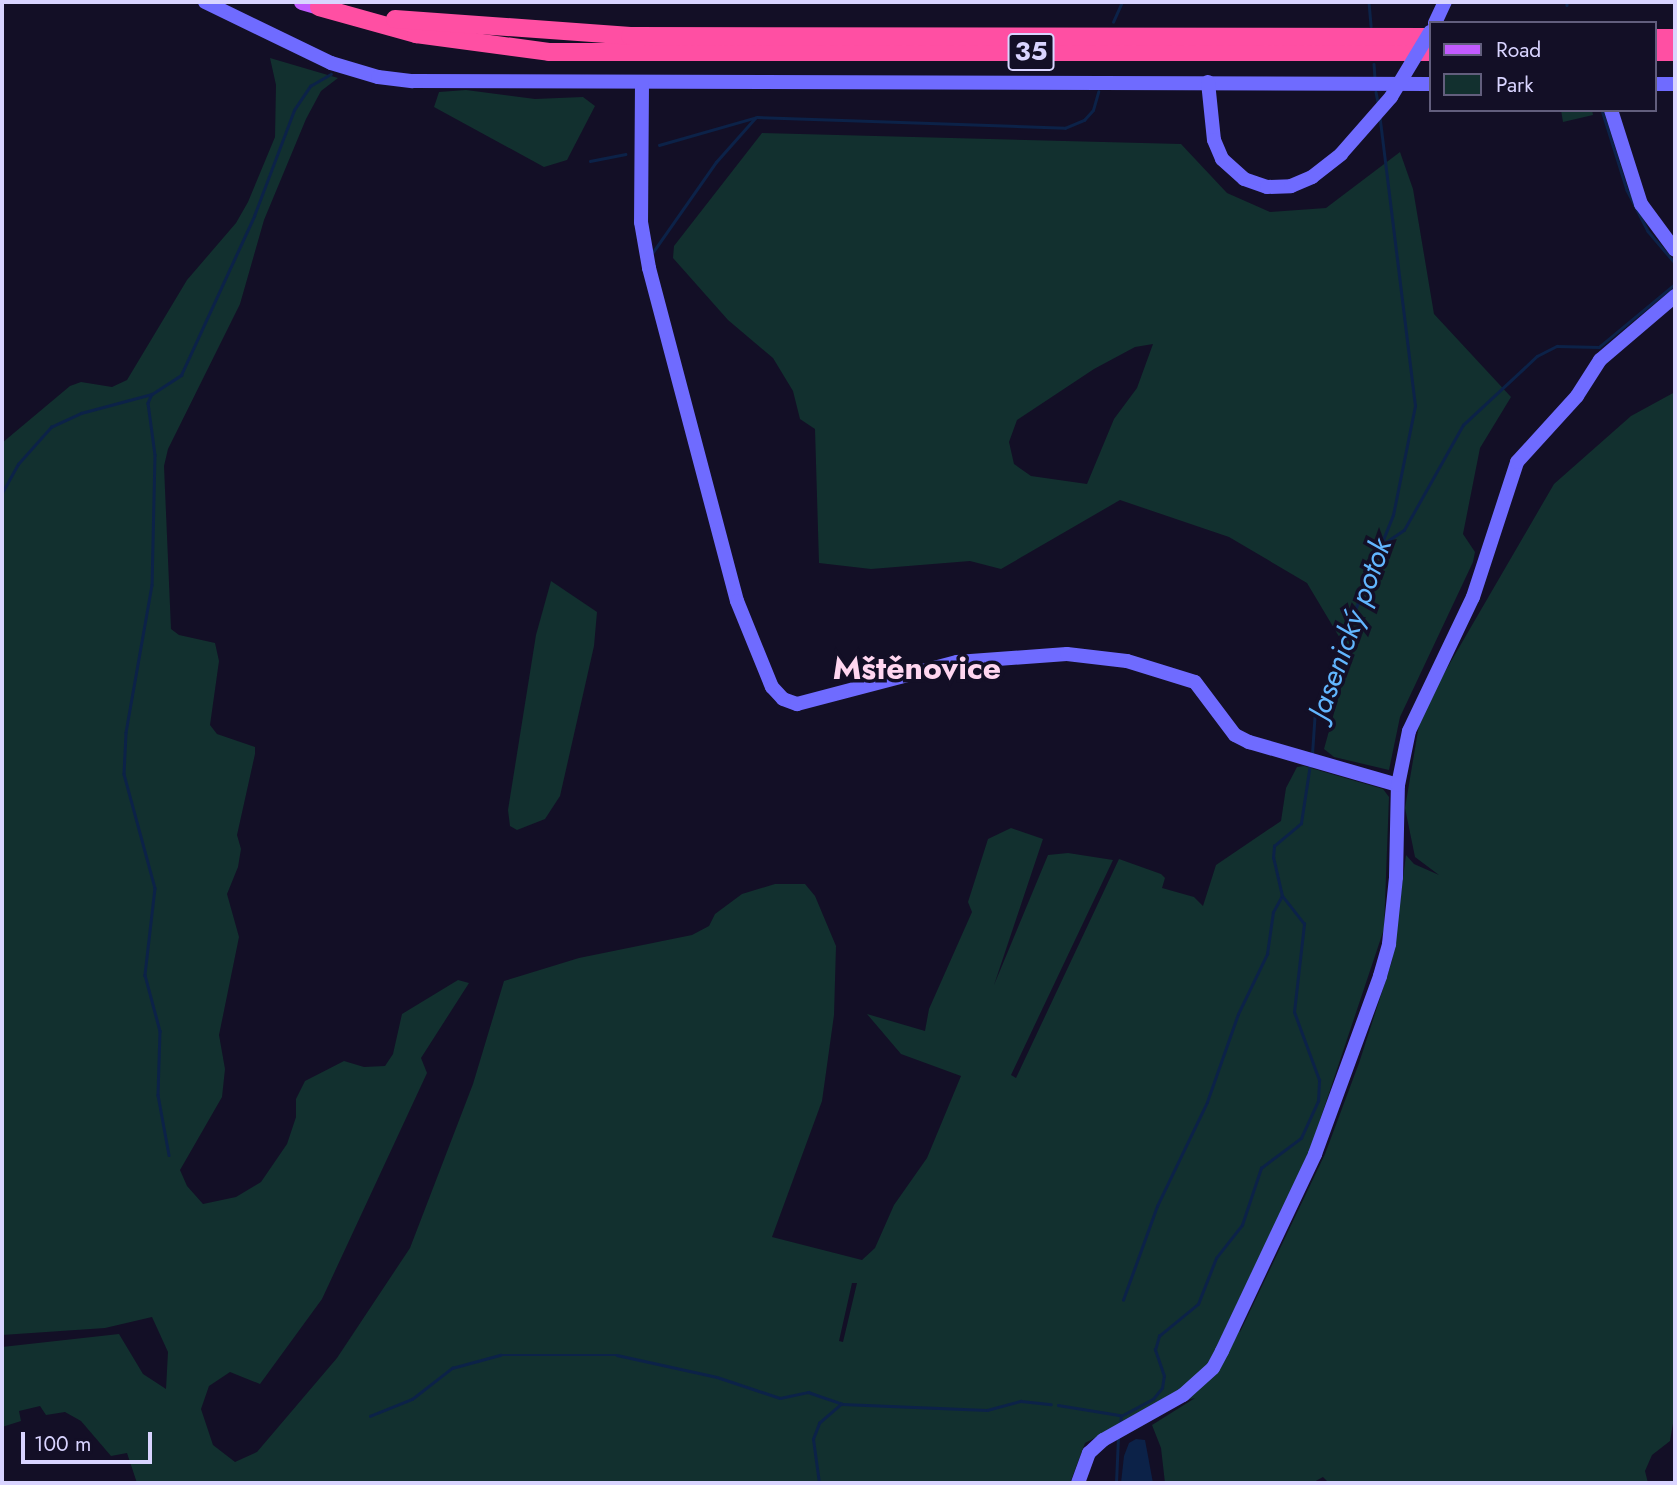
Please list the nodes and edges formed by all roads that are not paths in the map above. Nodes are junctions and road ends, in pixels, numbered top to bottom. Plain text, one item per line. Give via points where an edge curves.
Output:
1 (205, 2) edge
2 (1445, 2) edge
3 (311, 4) edge
4 (1436, 21) edge
5 (1428, 35) edge
6 (1428, 38) edge
7 (1656, 38) edge
8 (1675, 38) edge
9 (1428, 52) edge
10 (1656, 52) edge
11 (1675, 52) edge
12 (1208, 82) junction
13 (642, 83) junction
14 (1428, 84) edge
15 (1656, 84) edge
16 (1675, 84) edge
17 (1612, 112) edge
18 (1675, 250) edge
19 (1675, 296) edge
20 (1398, 785) junction
21 (1078, 1483) edge

1 - 13 street via 331,63 378,77 432,82
2 - 4 street
3 - 5 highway, 35 via 454,26 630,36
3 - 9 highway, 35 via 428,37 549,52
6 - 12 street, bridge via 1391,97 1341,154 1312,177 1291,186 1267,187 1229,168 1213,140
7 - 8 highway
10 - 11 highway
12 - 13 street
12 - 14 street
13 - 20 street via 641,222 649,268 730,578 772,687 783,699 797,704 957,662 1067,654 1127,661 1195,682 1235,735 1300,759
15 - 16 street
17 - 18 street via 1641,204
19 - 20 street via 1601,360 1577,396 1517,461 1473,597 1421,699
20 - 21 street via 1389,944 1315,1154 1213,1368 1183,1395 1110,1435 1089,1453

